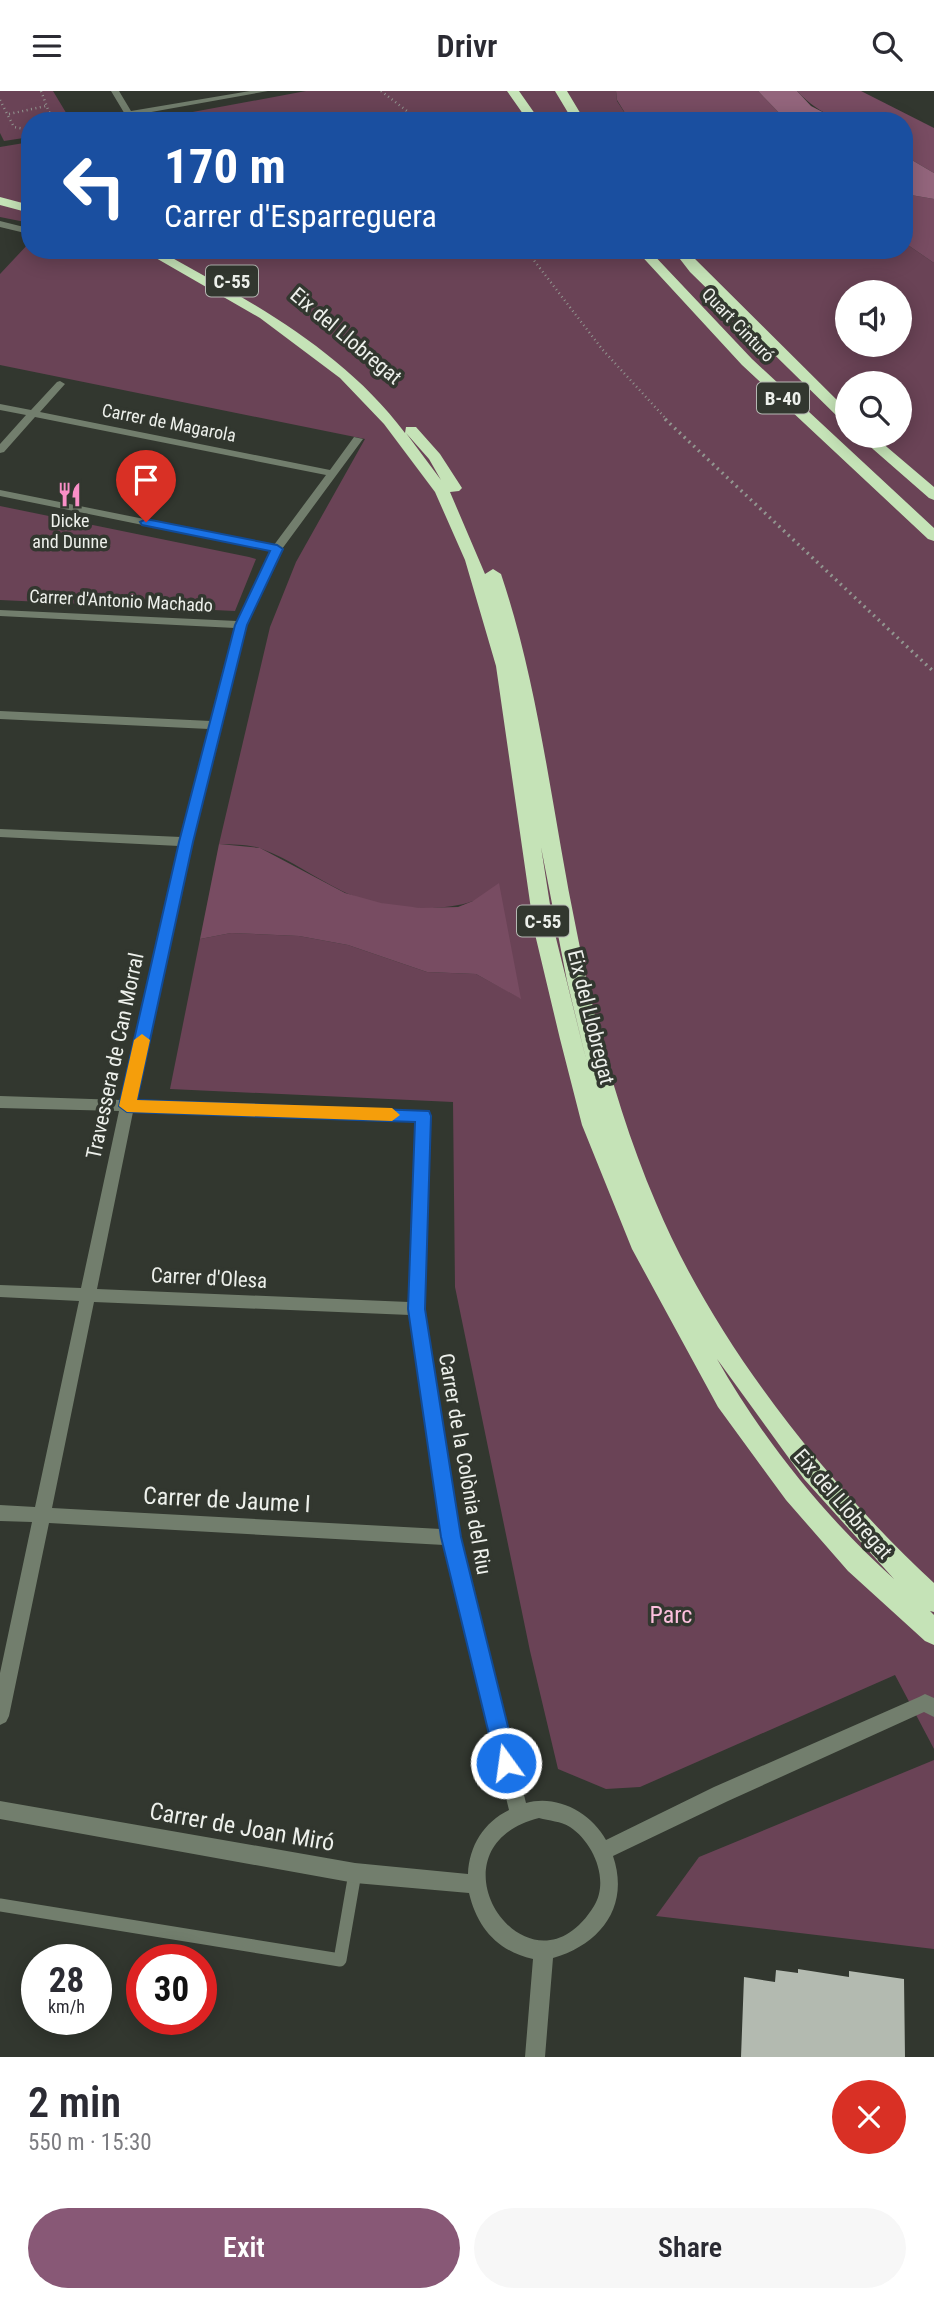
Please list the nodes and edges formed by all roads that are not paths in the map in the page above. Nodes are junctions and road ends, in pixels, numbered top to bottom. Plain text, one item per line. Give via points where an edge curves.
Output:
1 (115, 91) edge
2 (264, 91) edge
3 (513, 91) edge
4 (561, 91) edge
5 (128, 112) edge
6 (135, 112) edge
7 (528, 112) edge
8 (574, 112) edge
9 (0, 224) edge
10 (21, 229) edge
11 (164, 259) edge
12 (186, 259) edge
13 (650, 259) edge
14 (687, 259) edge
15 (60, 384) dead end
16 (835, 406) edge
17 (0, 407) edge
18 (34, 414) junction
19 (358, 439) dead end
20 (879, 448) edge
21 (0, 450) edge
22 (332, 473) junction
23 (0, 493) edge
24 (934, 495) edge
25 (934, 536) edge
26 (277, 549) junction
27 (0, 613) edge
28 (241, 625) junction
29 (0, 715) edge
30 (214, 725) junction
31 (0, 833) edge
32 (186, 842) junction
33 (0, 1102) edge
34 (127, 1106) junction
35 (0, 1291) edge
36 (88, 1294) junction
37 (417, 1309) junction
38 (0, 1513) edge
39 (42, 1514) junction
40 (451, 1537) junction
41 (934, 1599) edge
42 (934, 1632) edge
43 (934, 1708) edge
44 (0, 1716) edge
45 (0, 1810) edge
46 (519, 1814) junction
47 (603, 1851) junction
48 (355, 1873) junction
49 (476, 1884) junction
50 (0, 1905) edge
51 (544, 1950) junction
52 (535, 2057) edge

1 - 5 street
2 - 6 street
3 - 7 highway
4 - 8 highway
9 - 10 street
11 - 42 highway, Eix del Llobregat / C-55 via 265,315 345,375 389,421 442,491 473,560 505,666 544,930 576,1063 593,1125 643,1249 727,1399 794,1492 857,1562
12 - 41 highway, Eix del Llobregat / C-55 via 300,323 370,383 435,457 460,496 505,608 587,1023 645,1204 717,1340 765,1409 828,1492
13 - 25 highway, Quart Cinturó / B-40 via 797,412
14 - 16 highway, Quart Cinturó / B-40
15 - 18 street
17 - 18 street, Carrer de Magarola
18 - 21 street
18 - 22 street, Carrer de Magarola
19 - 22 street, Travessera de Can Morral
20 - 24 highway
22 - 26 street, Travessera de Can Morral
23 - 26 street
26 - 28 street, Travessera de Can Morral
27 - 28 street, Carrer d'Antonio Machado
28 - 30 street, Travessera de Can Morral
29 - 30 street
30 - 32 street, Travessera de Can Morral
31 - 32 street
32 - 34 street, Travessera de Can Morral
33 - 34 street
34 - 36 street, Travessera de Can Morral
34 - 37 street, Carrer de la Colònia del Riu via 423,1116
35 - 36 street, Carrer d'Olesa
36 - 37 street, Carrer d'Olesa
36 - 39 street, Travessera de Can Morral
37 - 40 street, Carrer de la Colònia del Riu
38 - 39 street, Carrer de Jaume I
39 - 40 street, Carrer de Jaume I
39 - 44 street, Travessera de Can Morral
40 - 46 street, Carrer de la Colònia del Riu
43 - 47 street via 925,1703
45 - 48 street, Carrer de Joan Miró
46 - 47 street via 539,1809 566,1815 586,1827
46 - 49 street via 493,1832 481,1851
47 - 51 street via 609,1874 606,1903 595,1925 566,1946
48 - 49 street, Carrer de Joan Miró
48 - 50 lane via 340,1961
49 - 51 street via 482,1908 494,1927 513,1942
51 - 52 street

